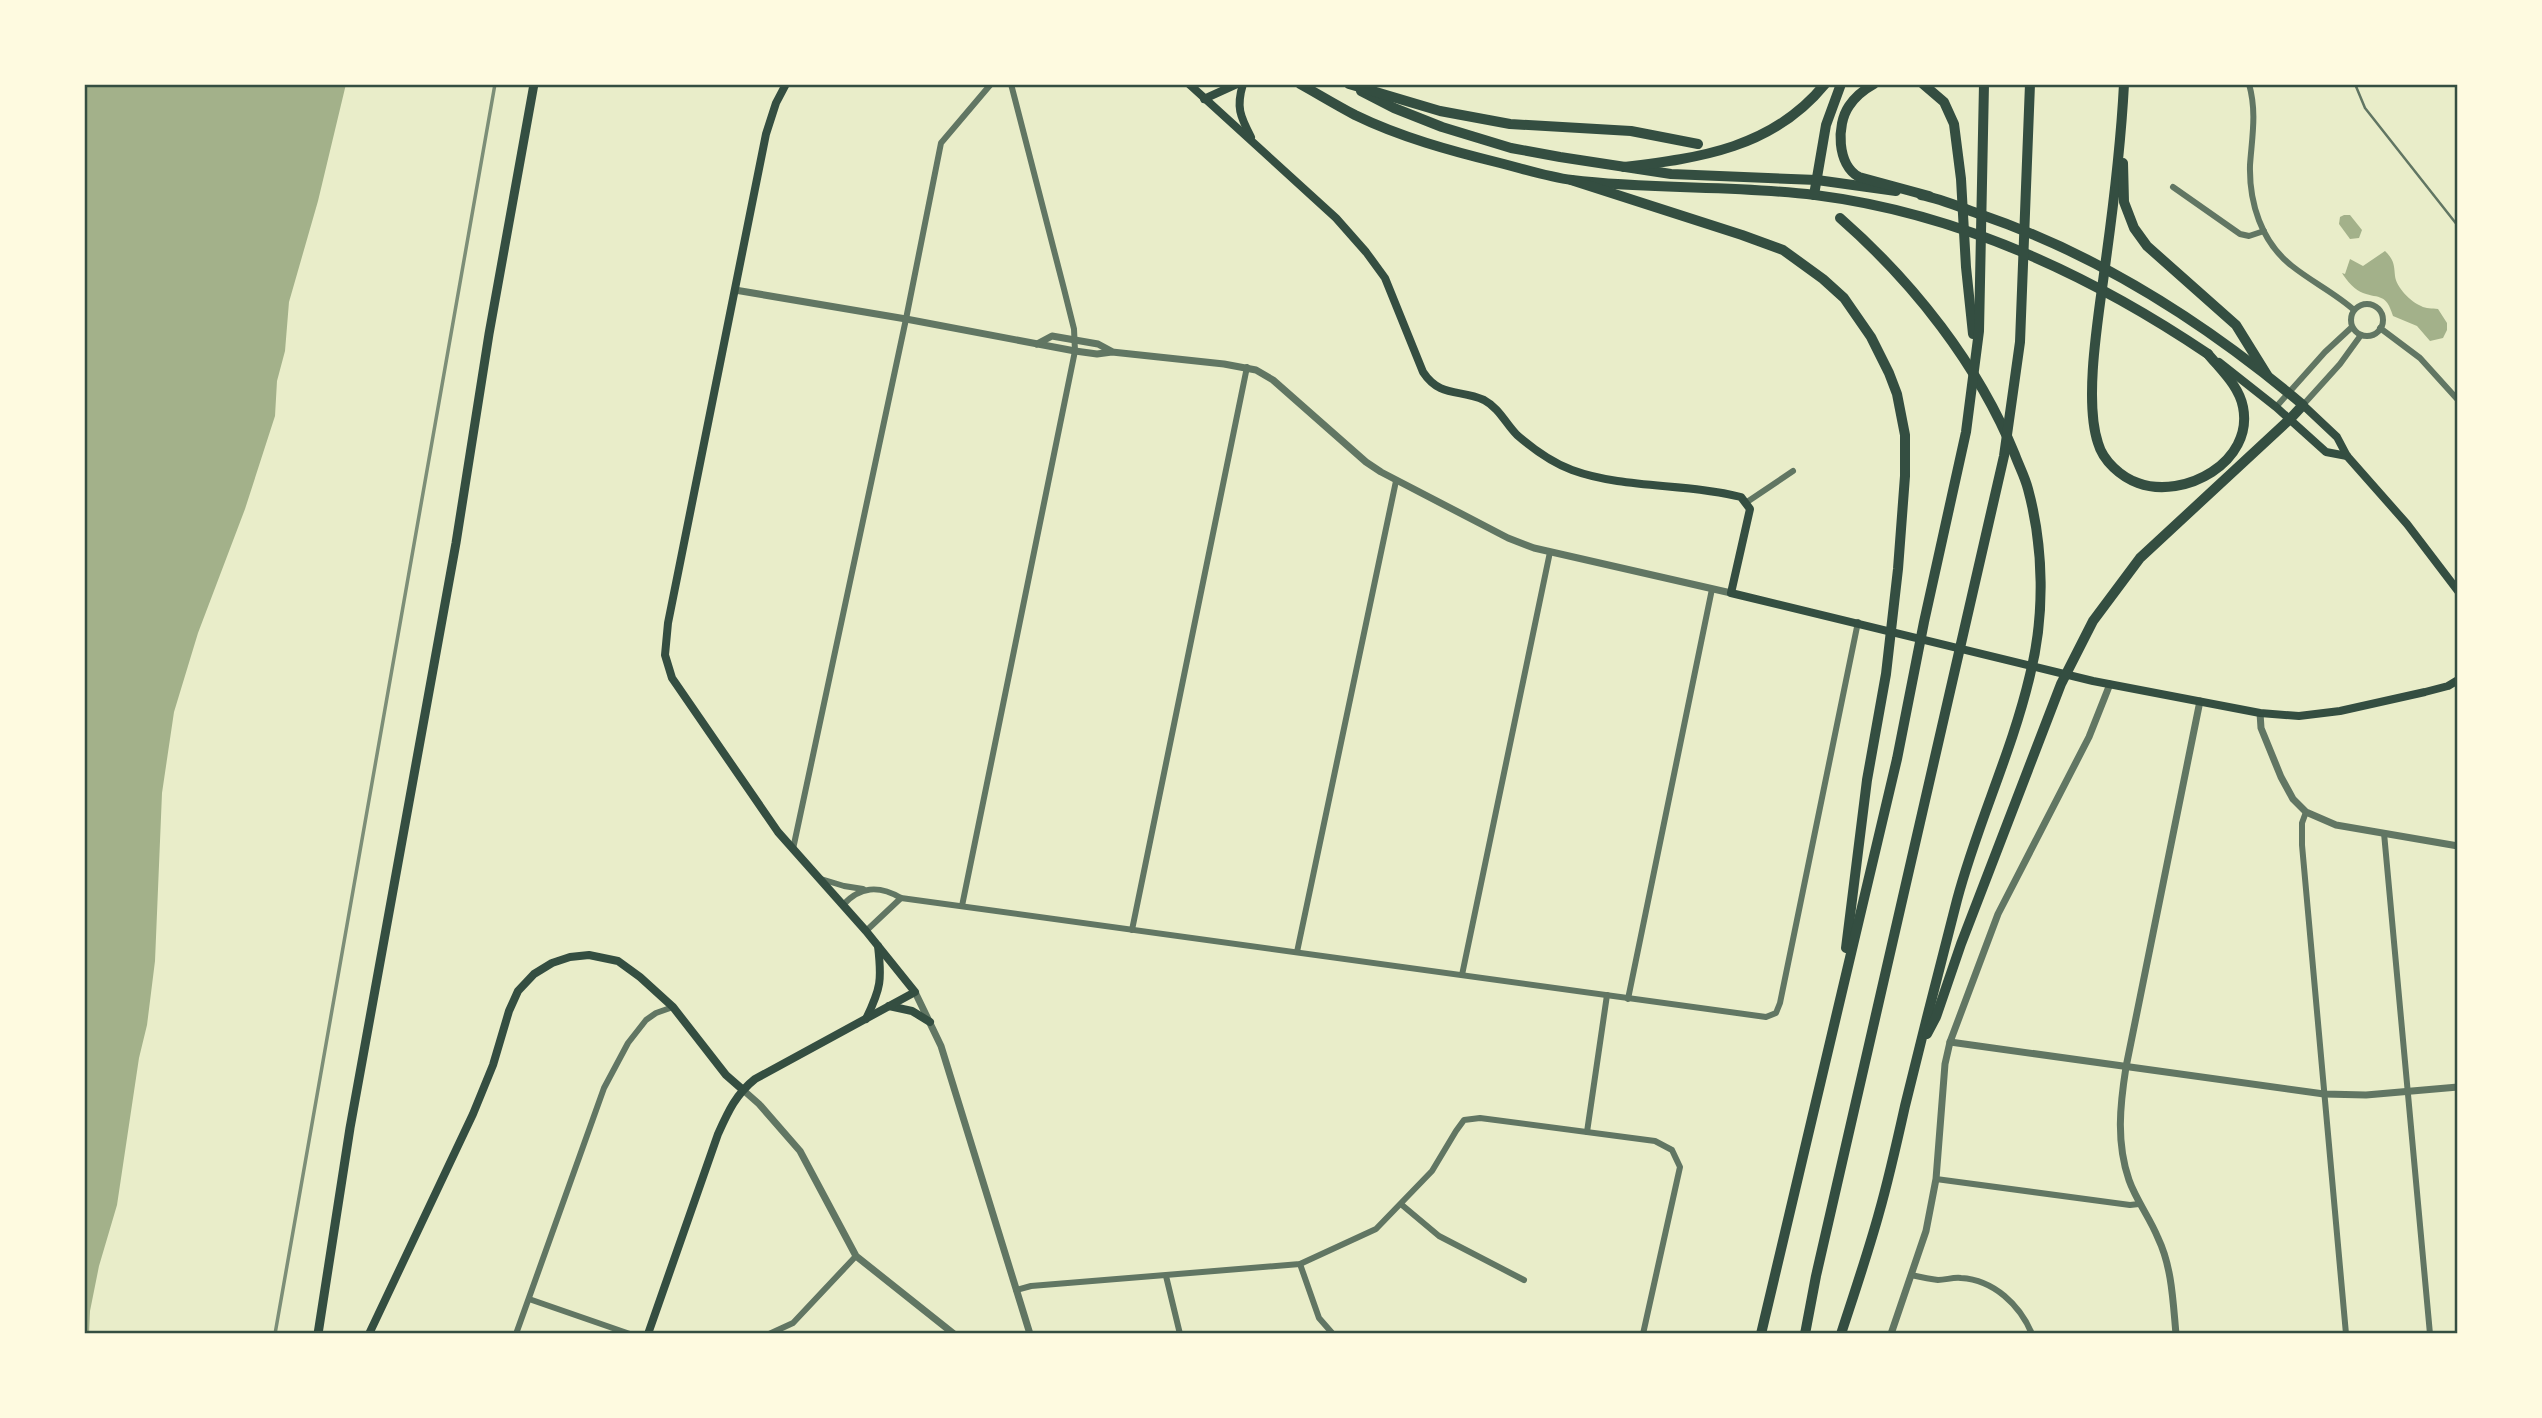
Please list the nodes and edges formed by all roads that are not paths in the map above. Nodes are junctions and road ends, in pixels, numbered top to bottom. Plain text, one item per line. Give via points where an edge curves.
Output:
1 (534, 84) edge
2 (786, 84) edge
3 (991, 84) edge
4 (1011, 84) edge
5 (1189, 84) edge
6 (1237, 84) edge
7 (1243, 84) edge
8 (1300, 84) edge
9 (1349, 84) edge
10 (1825, 84) edge
11 (1841, 84) edge
12 (1874, 84) edge
13 (1923, 84) edge
14 (1983, 84) edge
15 (2030, 84) edge
16 (2124, 84) edge
17 (2249, 84) edge
18 (2355, 84) edge
19 (1204, 99) junction
20 (2121, 132) junction
21 (1254, 142) junction
22 (1698, 144) dead end
23 (1625, 167) junction
24 (1571, 180) junction
25 (1817, 180) junction
26 (2173, 187) dead end
27 (1814, 195) junction
28 (1929, 196) junction
29 (1840, 218) dead end
30 (2458, 226) edge
31 (2264, 231) junction
32 (735, 290) junction
33 (2354, 310) junction
34 (906, 319) junction
35 (2352, 327) junction
36 (2380, 328) junction
37 (2361, 335) junction
38 (1074, 340) junction
39 (1037, 344) junction
40 (1074, 351) junction
41 (1112, 352) junction
42 (2208, 354) junction
43 (1976, 363) junction
44 (1247, 367) junction
45 (2266, 375) junction
46 (2288, 393) junction
47 (2458, 400) edge
48 (2303, 405) junction
49 (2276, 407) junction
50 (2290, 419) junction
51 (2347, 456) junction
52 (1793, 471) dead end
53 (1396, 481) junction
54 (1747, 502) junction
55 (1550, 552) junction
56 (1712, 589) junction
57 (2458, 591) edge
58 (1731, 593) junction
59 (1858, 622) junction
60 (2458, 680) edge
61 (2110, 684) junction
62 (2200, 701) junction
63 (2260, 713) junction
64 (2306, 812) junction
65 (2384, 833) junction
66 (2458, 846) edge
67 (793, 849) junction
68 (819, 879) junction
69 (863, 889) junction
70 (901, 898) junction
71 (843, 905) junction
72 (962, 906) junction
73 (1132, 930) junction
74 (866, 931) junction
75 (878, 946) junction
76 (1297, 952) junction
77 (1462, 975) junction
78 (915, 992) junction
79 (1607, 995) junction
80 (1628, 999) junction
81 (889, 1006) junction
82 (1839, 1006) junction
83 (673, 1007) junction
84 (866, 1019) junction
85 (930, 1022) junction
86 (1950, 1042) junction
87 (1918, 1052) junction
88 (2126, 1067) junction
89 (2458, 1087) edge
90 (742, 1089) junction
91 (2407, 1092) junction
92 (2324, 1094) junction
93 (1587, 1132) junction
94 (1936, 1179) junction
95 (2139, 1204) junction
96 (1402, 1205) junction
97 (856, 1256) junction
98 (1300, 1264) junction
99 (1910, 1275) junction
100 (1166, 1276) junction
101 (1524, 1280) dead end
102 (1016, 1290) junction
103 (529, 1299) junction
104 (318, 1334) edge
105 (369, 1334) edge
106 (516, 1334) edge
107 (630, 1334) edge
108 (648, 1334) edge
109 (768, 1334) edge
110 (954, 1334) edge
111 (1030, 1334) edge
112 (1180, 1334) edge
113 (1334, 1334) edge
114 (1643, 1334) edge
115 (1761, 1334) edge
116 (1805, 1334) edge
117 (1841, 1334) edge
118 (1891, 1334) edge
119 (2032, 1334) edge
120 (2176, 1334) edge
121 (2346, 1334) edge
122 (2430, 1334) edge

1 - 104 main road via 350,1128
2 - 32 main road via 766,134
3 - 34 street via 941,143
4 - 38 street
5 - 19 main road
6 - 19 main road
7 - 21 main road via 1240,115
8 - 24 highway via 1356,115 1428,143
9 - 22 highway via 1440,111 1510,124 1631,131
9 - 23 highway via 1394,108 1488,142
10 - 23 highway via 1798,110 1757,138 1714,154
11 - 25 highway via 1826,125
12 - 28 highway via 1847,109 1840,146 1845,163 1859,177
13 - 43 highway via 1939,95 1952,116
14 - 43 highway
15 - 116 highway via 2020,342 2004,456
16 - 20 highway
17 - 31 street via 2255,125 2251,191
18 - 30 lane via 2365,108
19 - 21 main road
20 - 42 highway via 2098,321 2092,417 2103,455 2122,475 2150,487 2175,488 2212,472 2237,445 2244,409 2235,388
20 - 45 highway via 2124,202 2134,228 2147,246 2236,325
21 - 54 main road via 1366,252 1385,278 1423,372 1438,389 1483,400 1516,434 1571,469 1604,478 1731,495
23 - 25 highway via 1671,174
24 - 27 highway
24 - 82 highway via 1783,250 1824,279 1861,320 1897,394 1905,449 1898,569
25 - 27 highway
25 - 28 highway
26 - 31 street via 2240,234
27 - 42 highway via 1937,222 2006,246 2123,300
28 - 45 highway via 2037,236 2142,287
29 - 87 highway via 1898,275 1980,383 2028,486 2037,538 2038,639 2031,675 1965,870
31 - 33 street via 2291,265
32 - 34 street
32 - 67 main road via 665,655 672,678
33 - 35 street
33 - 36 street via 2363,304 2374,305 2382,318
34 - 39 street
34 - 67 street
35 - 37 street
35 - 46 street
36 - 37 street via 2372,335
36 - 47 street via 2420,358
37 - 48 street
38 - 39 street via 1052,336
38 - 40 street
38 - 41 street
39 - 40 street
40 - 41 street
40 - 72 street
41 - 44 street
42 - 49 main road
43 - 82 highway via 1966,432 1897,759
44 - 53 street via 1273,380 1366,462
44 - 73 street
45 - 46 highway
46 - 48 highway
46 - 49 street
48 - 50 highway
48 - 51 main road via 2337,437
49 - 50 main road
50 - 51 main road via 2326,452
50 - 87 highway via 2140,558 2094,621 2061,684 1936,1017
51 - 57 main road
52 - 54 street
53 - 55 street via 1517,542
53 - 76 street
54 - 58 main road via 1750,509
55 - 56 street
55 - 77 street
56 - 58 street
56 - 80 street
58 - 59 main road
59 - 61 main road
59 - 80 street via 1776,1013 1766,1017
60 - 63 main road via 2340,710 2300,716
61 - 62 main road
61 - 86 street via 2089,737 1998,914
62 - 63 main road
62 - 88 street
63 - 64 street via 2261,729 2281,777
64 - 65 street via 2336,825
64 - 92 street via 2301,845
65 - 66 street
65 - 91 street
67 - 68 main road
68 - 69 street
68 - 71 main road
69 - 70 street via 887,891
69 - 71 street
70 - 72 street
70 - 74 street
71 - 74 main road
72 - 73 street
73 - 76 street
74 - 75 main road
75 - 78 main road
75 - 84 main road via 882,974
76 - 77 street
77 - 79 street
78 - 81 main road
78 - 85 street
79 - 80 street
79 - 93 street
81 - 84 main road
81 - 85 main road via 912,1011
82 - 115 highway
83 - 90 main road
83 - 103 street via 646,1020 604,1088
83 - 105 main road via 618,961 589,955 552,963 518,991 473,1114
84 - 90 main road
85 - 102 street
86 - 88 street
86 - 94 street
87 - 117 highway via 1880,1211
88 - 92 street
88 - 95 street via 2120,1136
89 - 91 street
90 - 97 street via 800,1151
90 - 108 main road via 718,1134
91 - 92 street
91 - 122 street
92 - 121 street
93 - 96 street via 1480,1118 1464,1121 1432,1171
93 - 114 street via 1656,1141 1672,1150 1680,1167
94 - 95 street
94 - 99 street via 1926,1231
95 - 120 street via 2165,1257
96 - 98 street via 1376,1228
96 - 101 street via 1439,1236
97 - 109 street via 793,1323
97 - 110 street
98 - 100 street
98 - 113 street via 1319,1318
99 - 118 street
99 - 119 street via 1960,1278 1996,1289 2026,1318
100 - 102 street
100 - 112 street
102 - 111 street
103 - 106 street
103 - 107 street

